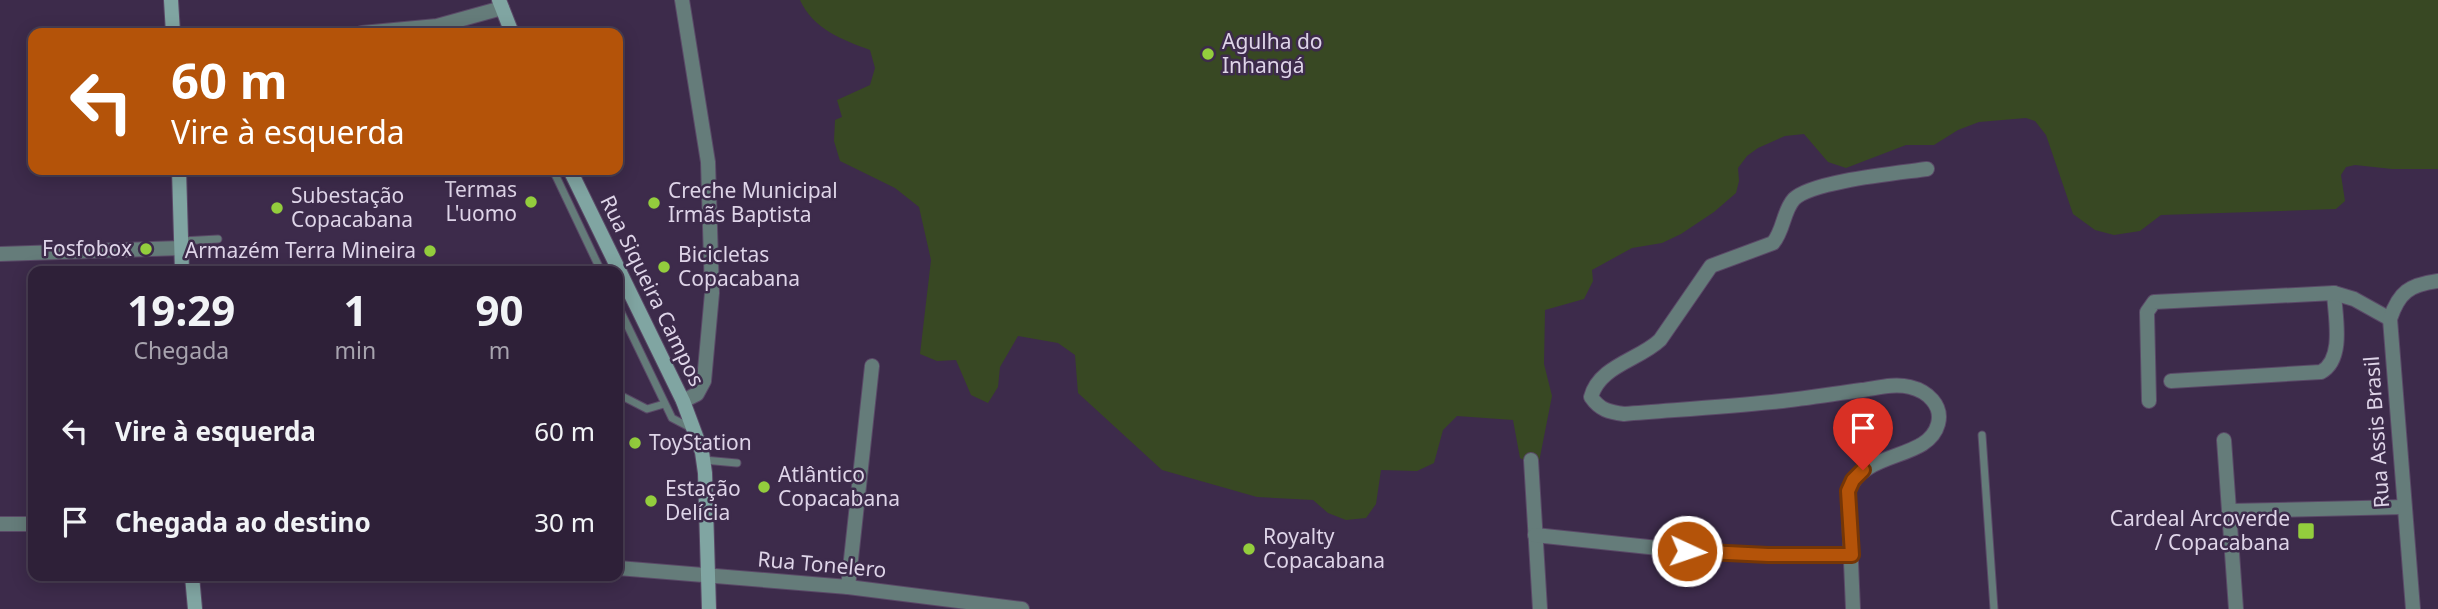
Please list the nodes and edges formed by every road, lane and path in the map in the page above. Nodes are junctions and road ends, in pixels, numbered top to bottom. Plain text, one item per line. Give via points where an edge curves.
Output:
1 (171, 0) edge
2 (682, 0) edge
3 (501, 4) edge
4 (173, 28) edge
5 (416, 28) edge
6 (509, 28) edge
7 (1927, 169) dead end
8 (179, 175) edge
9 (555, 175) edge
10 (572, 175) edge
11 (218, 239) dead end
12 (182, 244) junction
13 (0, 254) edge
14 (182, 266) edge
15 (599, 266) edge
16 (617, 266) edge
17 (623, 278) edge
18 (2438, 281) edge
19 (2334, 293) junction
20 (623, 317) edge
21 (2390, 319) junction
22 (872, 366) dead end
23 (2171, 382) dead end
24 (623, 397) edge
25 (683, 401) junction
26 (2149, 401) dead end
27 (664, 404) junction
28 (695, 430) junction
29 (1982, 435) dead end
30 (2224, 440) dead end
31 (704, 460) junction
32 (1531, 460) dead end
33 (737, 463) dead end
34 (2404, 508) junction
35 (2229, 511) junction
36 (0, 524) edge
37 (28, 524) edge
38 (1535, 535) junction
39 (1852, 555) junction
40 (623, 568) edge
41 (708, 575) junction
42 (192, 581) edge
43 (848, 587) junction
44 (1001, 608) edge
45 (195, 609) edge
46 (709, 609) edge
47 (1022, 609) edge
48 (1540, 609) edge
49 (1853, 609) edge
50 (1993, 609) edge
51 (2236, 609) edge
52 (2413, 609) edge

1 - 4 main road
2 - 25 street via 708,162 712,293 704,381 697,394
3 - 5 street via 437,26
3 - 6 main road
7 - 39 street via 1817,187 1796,198 1773,243 1711,266 1660,340 1607,373 1591,397 1606,412 1624,414 1772,402 1897,385 1920,390 1937,408 1937,428 1919,447 1875,463 1853,480 1848,491
8 - 12 main road
9 - 15 lane, Rua Siqueira Campos
10 - 16 main road, Rua Siqueira Campos
11 - 12 lane
12 - 13 street
12 - 14 main road
17 - 25 main road, Rua Siqueira Campos
18 - 21 street via 2409,288 2396,301
19 - 21 street
19 - 23 street via 2336,348 2327,369
19 - 26 street via 2154,302 2147,312
20 - 27 lane, Rua Siqueira Campos
21 - 34 street, Rua Assis Brasil
22 - 43 street
24 - 27 lane via 647,409
25 - 28 main road, Rua Siqueira Campos
27 - 28 lane, Rua Siqueira Campos via 677,422
28 - 31 main road, Rua Siqueira Campos
29 - 50 lane
30 - 35 street
31 - 33 lane
31 - 41 main road, Rua Siqueira Campos
32 - 38 street
34 - 35 street
34 - 52 street, Rua Assis Brasil
35 - 51 street
36 - 37 street
38 - 39 street via 1701,551
38 - 48 street
39 - 49 street
40 - 41 street, Rua Tonelero
41 - 43 street, Rua Tonelero
41 - 46 main road, Rua Siqueira Campos
42 - 45 main road
43 - 44 street, Rua Tonelero
44 - 47 street, Rua Tonelero

